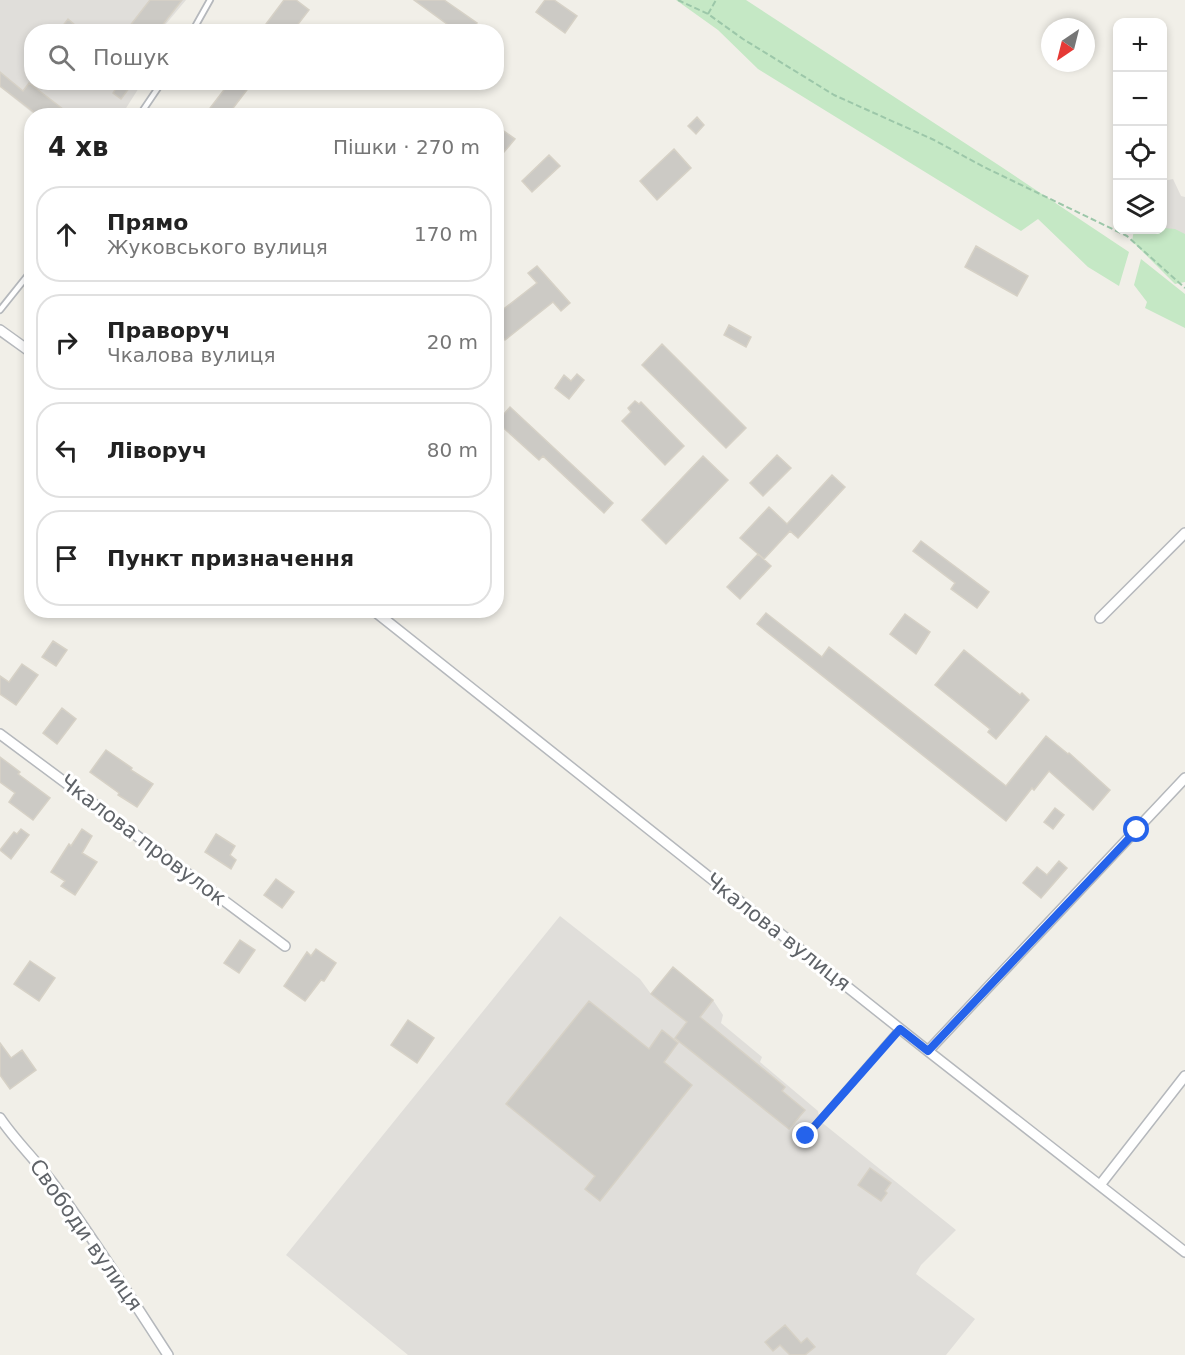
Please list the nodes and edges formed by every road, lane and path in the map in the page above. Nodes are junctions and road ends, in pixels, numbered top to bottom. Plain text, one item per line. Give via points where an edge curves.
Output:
1 (678, 0) edge
2 (716, 0) edge
3 (208, 1) edge
4 (708, 14) junction
5 (196, 24) edge
6 (157, 90) edge
7 (144, 108) edge
8 (24, 280) edge
9 (1185, 288) edge
10 (0, 310) edge
11 (0, 330) edge
12 (24, 347) edge
13 (1185, 533) edge
14 (383, 618) edge
15 (1100, 618) dead end
16 (0, 734) edge
17 (1185, 778) edge
18 (285, 946) dead end
19 (900, 1029) junction
20 (928, 1051) junction
21 (1185, 1076) edge
22 (0, 1118) edge
23 (806, 1136) dead end
24 (1100, 1185) junction
25 (1185, 1252) edge
26 (168, 1355) edge

1 - 4 path
2 - 4 path
3 - 5 lane
4 - 9 path via 834,95 933,139 1127,236
6 - 7 lane
8 - 10 lane
11 - 12 street
13 - 15 street
14 - 19 street, Чкалова вулиця
16 - 18 street, Чкалова провулок
17 - 20 street
19 - 20 street, Чкалова вулиця
19 - 23 lane
20 - 24 street, Чкалова вулиця
21 - 24 street
22 - 26 street, Свободи вулиця via 42,1167 84,1226
24 - 25 street, Чкалова вулиця

